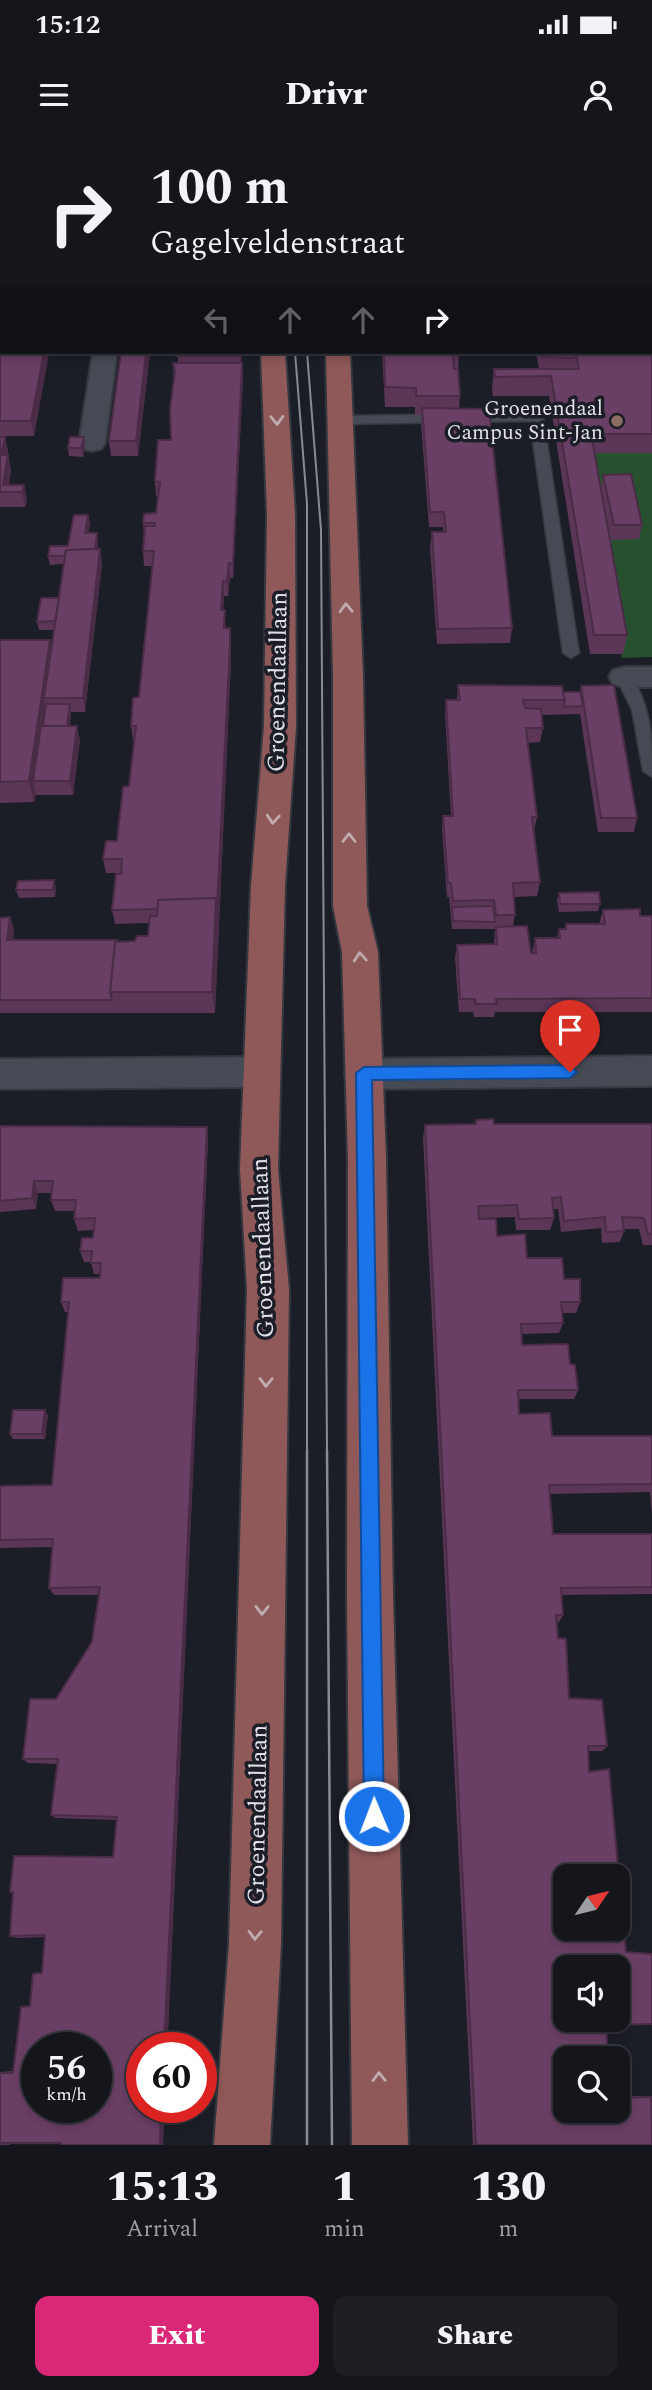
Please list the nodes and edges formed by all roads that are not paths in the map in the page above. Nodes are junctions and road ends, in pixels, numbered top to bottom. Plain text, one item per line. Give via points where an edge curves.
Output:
1 (105, 354) edge
2 (273, 354) edge
3 (338, 354) edge
4 (339, 420) junction
5 (92, 443) dead end
6 (571, 653) dead end
7 (638, 677) edge
8 (652, 771) edge
9 (652, 1071) edge
10 (261, 1072) junction
11 (364, 1073) junction
12 (0, 1074) edge
13 (242, 2145) edge
14 (380, 2145) edge

1 - 5 street
2 -> 10 main road, Groenendaallaan via 281,514 280,726
3 - 4 main road
4 - 6 lane via 536,417
11 -> 4 main road via 360,952 350,906
7 - 8 lane
9 - 11 street
10 - 12 street
10 -> 13 main road, Groenendaallaan via 258,1169 268,1290 255,1944
14 -> 11 main road

